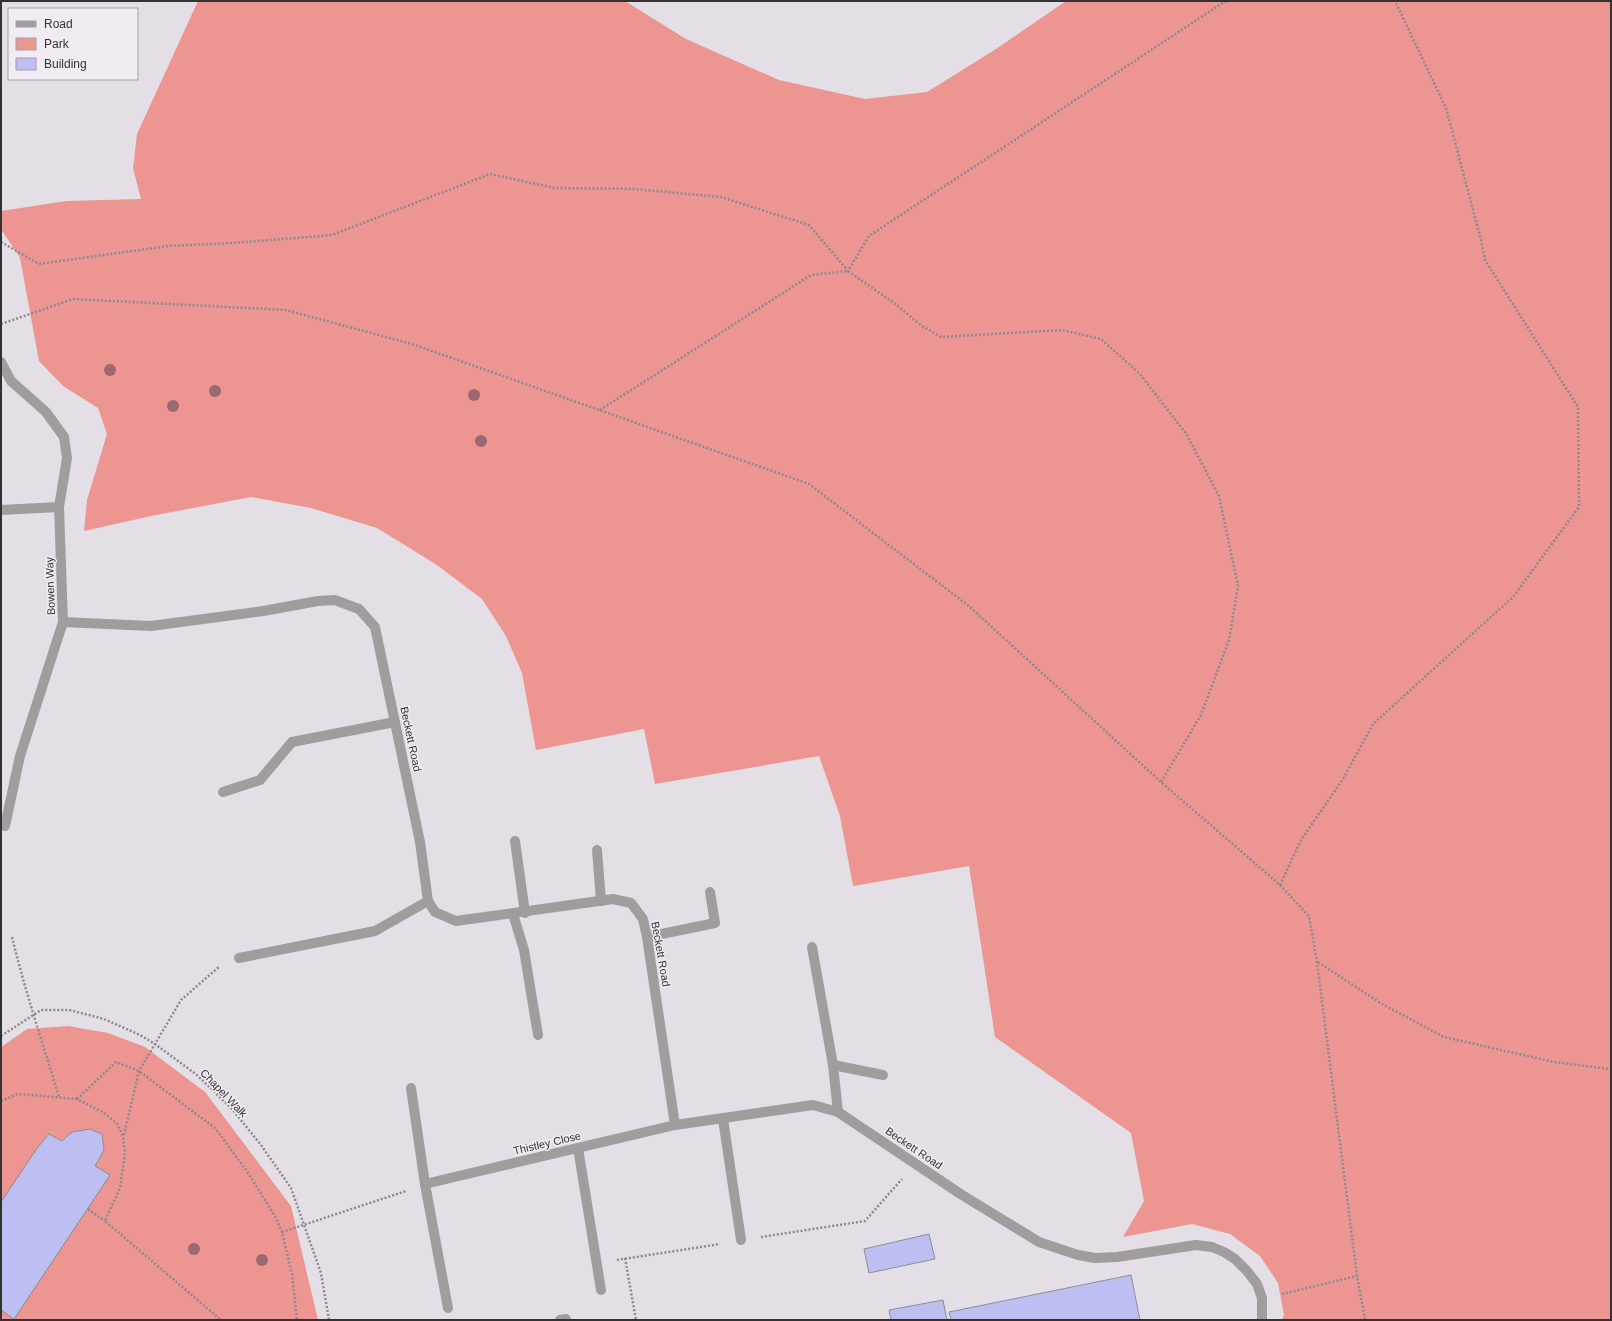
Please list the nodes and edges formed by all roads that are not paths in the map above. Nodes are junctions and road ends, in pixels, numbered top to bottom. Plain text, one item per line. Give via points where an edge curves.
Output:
1 (1, 362) edge
2 (59, 507) junction
3 (1, 510) edge
4 (63, 622) junction
5 (395, 722) junction
6 (223, 792) dead end
7 (3, 825) edge
8 (515, 841) dead end
9 (598, 850) dead end
10 (710, 892) dead end
11 (428, 901) junction
12 (602, 901) junction
13 (524, 912) junction
14 (513, 914) junction
15 (647, 937) junction
16 (812, 947) dead end
17 (239, 958) road end
18 (538, 1035) dead end
19 (833, 1065) junction
20 (883, 1075) dead end
21 (411, 1088) dead end
22 (838, 1112) junction
23 (723, 1119) junction
24 (675, 1125) junction
25 (578, 1148) junction
26 (425, 1184) junction
27 (740, 1240) road end
28 (601, 1290) dead end
29 (448, 1308) dead end
30 (1262, 1320) edge

1 - 2 street, Bowen Way via 11,381 46,412 64,437 67,458
2 - 3 street
2 - 4 street, Bowen Way
4 - 5 street, Beckett Road via 151,626 335,600 359,608 375,627
4 - 7 street, Bowen Way via 20,756
5 - 6 street via 292,742 260,780
5 - 11 street, Beckett Road via 420,842
8 - 13 street
9 - 12 street
10 - 15 street via 715,923
11 - 14 street, Beckett Road via 435,912 456,921
11 - 17 street via 375,931
12 - 13 street, Beckett Road
12 - 15 street, Beckett Road via 612,899 631,902 643,919
13 - 14 street, Beckett Road
14 - 18 street via 524,950
15 - 24 street, Beckett Road
16 - 19 street
19 - 20 street
19 - 22 street
21 - 26 street
22 - 23 street, Beckett Road via 813,1105
22 - 30 street, Beckett Road via 962,1195 1039,1242 1095,1258 1196,1246 1212,1247 1224,1252 1247,1270 1257,1284 1262,1298
23 - 24 street, Beckett Road
23 - 27 street
24 - 25 street, Thistley Close
25 - 26 street, Thistley Close
25 - 28 street
26 - 29 street

